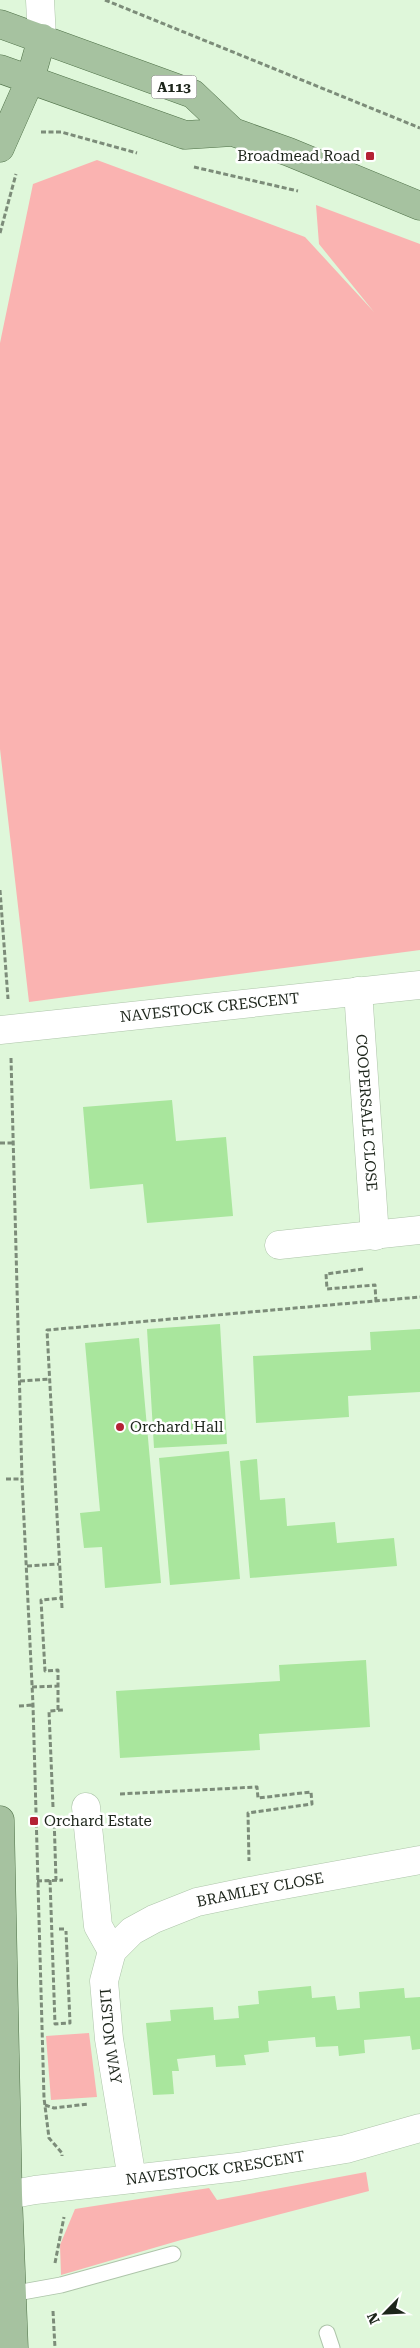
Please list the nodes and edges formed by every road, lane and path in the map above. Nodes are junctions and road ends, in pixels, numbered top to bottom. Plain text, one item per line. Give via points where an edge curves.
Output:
1 (104, 0) edge
2 (41, 17) edge
3 (1, 27) edge
4 (0, 69) edge
5 (30, 80) junction
6 (420, 128) edge
7 (39, 132) dead end
8 (233, 132) junction
9 (0, 148) edge
10 (144, 155) dead end
11 (190, 166) dead end
12 (17, 168) dead end
13 (338, 173) junction
14 (420, 206) edge
15 (0, 233) edge
16 (0, 890) edge
17 (420, 984) edge
18 (358, 991) junction
19 (5, 1029) edge
20 (0, 1143) edge
21 (14, 1143) junction
22 (420, 1230) edge
23 (375, 1236) junction
24 (279, 1245) dead end
25 (371, 1268) dead end
26 (420, 1297) edge
27 (376, 1302) junction
28 (50, 1379) junction
29 (20, 1381) junction
30 (22, 1478) junction
31 (6, 1479) dead end
32 (58, 1564) junction
33 (27, 1566) junction
34 (61, 1598) junction
35 (62, 1608) dead end
36 (32, 1686) junction
37 (58, 1686) junction
38 (33, 1705) junction
39 (19, 1706) dead end
40 (58, 1710) junction
41 (63, 1710) dead end
42 (120, 1794) dead end
43 (86, 1807) dead end
44 (0, 1820) edge
45 (420, 1860) edge
46 (50, 1880) junction
47 (56, 1880) junction
48 (63, 1880) dead end
49 (37, 1881) junction
50 (250, 1890) junction
51 (59, 1929) dead end
52 (112, 1952) junction
53 (119, 2100) junction
54 (45, 2105) junction
55 (420, 2128) edge
56 (132, 2179) junction
57 (65, 2186) junction
58 (8, 2195) junction
59 (173, 2254) dead end
60 (52, 2287) junction
61 (11, 2294) junction
62 (327, 2333) dead end
63 (14, 2348) edge
64 (55, 2348) edge
65 (332, 2348) edge

1 - 6 path
2 - 3 main road, A113
2 - 5 main road
2 - 8 main road, A113 via 193,94
4 - 5 main road, A113
5 - 8 main road, A113 via 185,135
5 - 9 main road
7 - 10 path via 61,132
8 - 13 main road, A113
11 - 13 path via 312,194
12 - 15 path
13 - 14 main road, A113
16 - 19 path
17 - 18 street, NAVESTOCK CRESCENT
18 - 19 street, NAVESTOCK CRESCENT
18 - 23 street, COOPERSALE CLOSE
19 - 21 path
20 - 21 path
21 - 29 path
22 - 23 street
23 - 24 street
25 - 27 path via 326,1274 328,1289 375,1285
26 - 27 path
27 - 28 path via 47,1330
28 - 29 path
28 - 32 path
29 - 30 path
30 - 31 path
30 - 33 path
32 - 33 path
32 - 34 path
33 - 36 path
34 - 35 path
34 - 37 path via 41,1600 45,1671 58,1670
36 - 37 path
36 - 38 path
37 - 40 path
38 - 39 path
38 - 49 path
40 - 41 path
40 - 47 path via 49,1711
42 - 50 path via 257,1787 258,1798 312,1792 312,1804 248,1813
43 - 52 street via 98,1926
44 - 58 main road
45 - 50 street, BRAMLEY CLOSE
46 - 47 path
46 - 49 path
46 - 51 path via 55,2024 70,2023 66,1929
47 - 48 path
49 - 54 path
50 - 52 street, BRAMLEY CLOSE via 197,1902 154,1919 132,1931
52 - 53 street, LISTON WAY via 104,1981
53 - 54 path via 54,2108
53 - 56 street, LISTON WAY
54 - 57 path via 49,2138 62,2153
55 - 56 street, NAVESTOCK CRESCENT via 346,2149 238,2167
56 - 57 street, NAVESTOCK CRESCENT
57 - 58 street, NAVESTOCK CRESCENT
57 - 60 path via 65,2214 56,2250
58 - 61 main road
59 - 60 lane
60 - 61 lane
60 - 64 path
61 - 63 main road
62 - 65 lane

